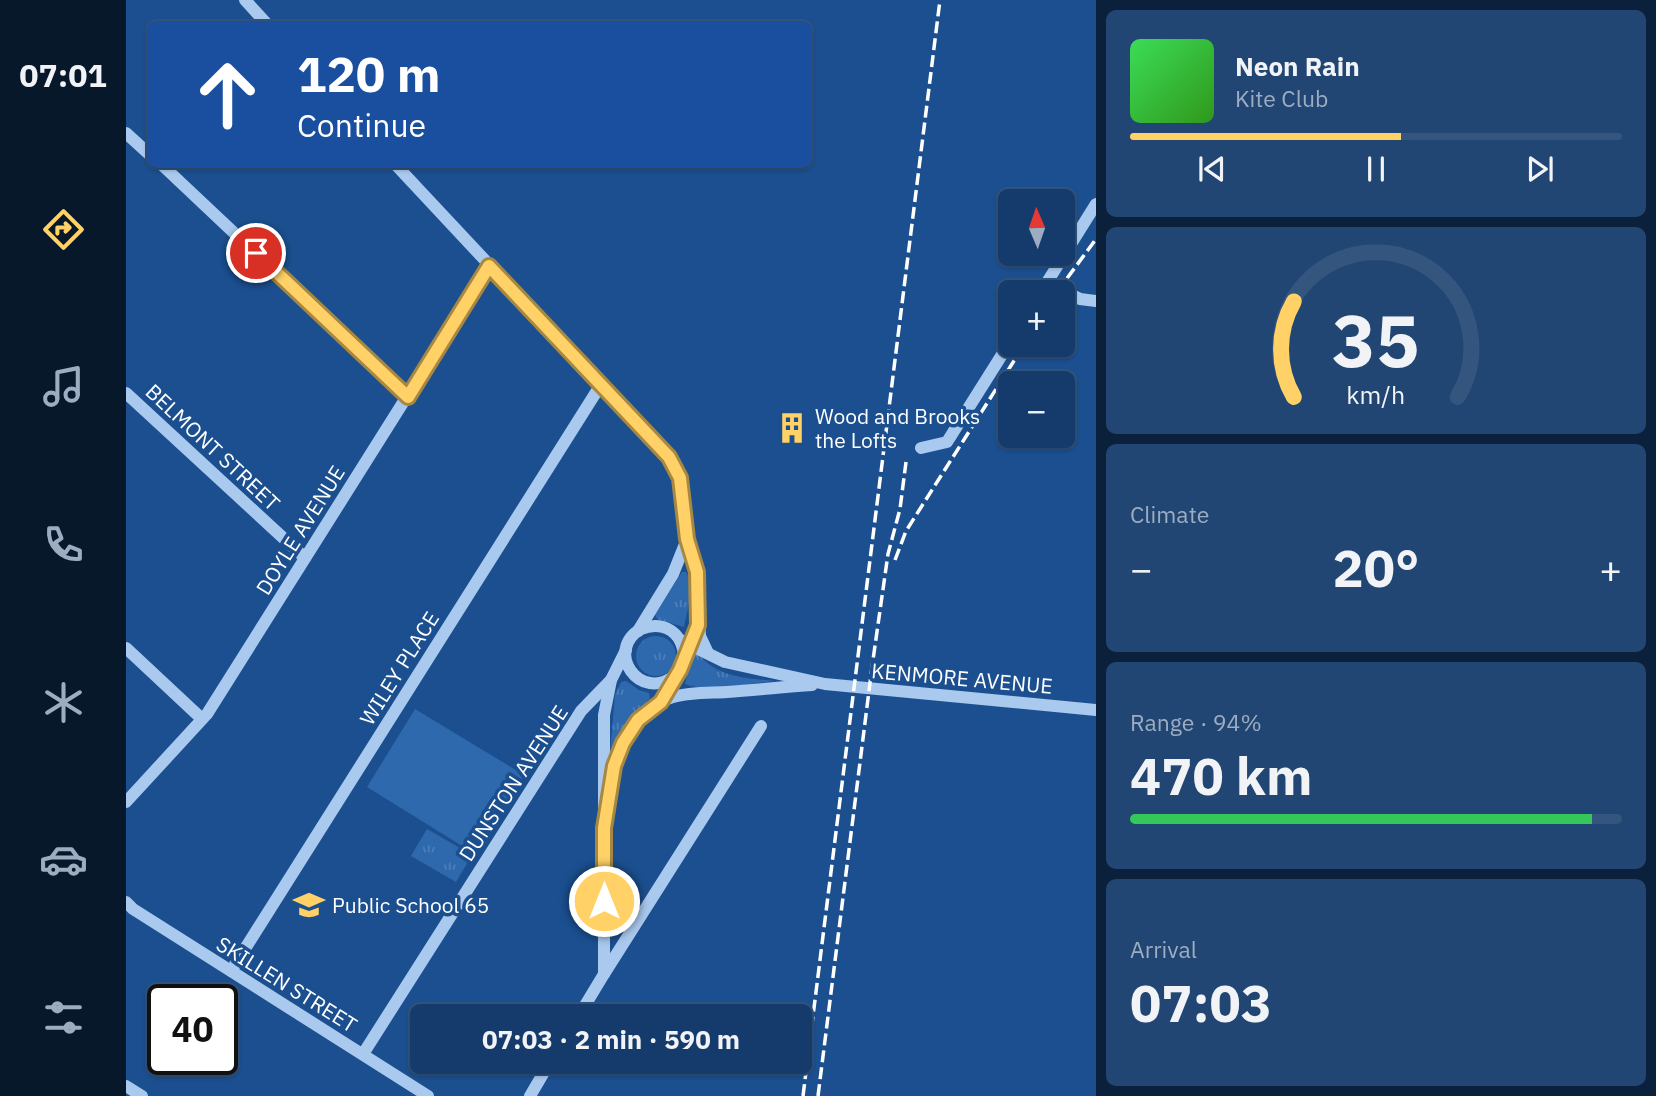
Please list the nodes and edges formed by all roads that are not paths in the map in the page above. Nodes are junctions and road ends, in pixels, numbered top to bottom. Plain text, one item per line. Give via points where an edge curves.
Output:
1 (245, 0) edge
2 (264, 21) edge
3 (126, 133) edge
4 (147, 152) edge
5 (165, 168) edge
6 (399, 168) edge
7 (1096, 204) edge
8 (489, 266) junction
9 (1049, 280) edge
10 (1075, 297) edge
11 (1096, 301) edge
12 (1001, 357) edge
13 (600, 386) junction
14 (126, 393) edge
15 (408, 397) junction
16 (921, 448) dead end
17 (687, 539) junction
18 (305, 558) junction
19 (638, 631) junction
20 (692, 636) junction
21 (126, 648) edge
22 (626, 650) junction
23 (676, 675) junction
24 (611, 680) junction
25 (648, 683) junction
26 (825, 684) junction
27 (668, 688) junction
28 (690, 693) junction
29 (661, 702) junction
30 (1096, 710) edge
31 (202, 719) junction
32 (761, 726) dead end
33 (126, 802) edge
34 (604, 828) junction
35 (128, 908) edge
36 (231, 971) junction
37 (604, 974) junction
38 (586, 1004) edge
39 (363, 1054) junction
40 (543, 1074) edge
41 (126, 1086) edge
42 (142, 1096) edge
43 (428, 1096) edge
44 (530, 1096) edge

1 - 2 street
3 - 4 street
5 - 15 street
6 - 8 street, KENMORE AVENUE
7 - 9 street
8 - 13 street, KENMORE AVENUE
8 - 15 street, DOYLE AVENUE
10 - 11 street
12 - 16 street via 947,442
13 - 17 street, KENMORE AVENUE via 669,457 680,478
13 - 36 street, WILEY PLACE
14 - 18 street, BELMONT STREET
15 - 18 street, DOYLE AVENUE
17 - 19 street, KENMORE AVENUE via 673,574
17 - 20 street, KENMORE AVENUE via 697,572
18 - 31 street, DOYLE AVENUE
19 - 20 street via 656,625
19 - 22 street
20 - 23 street
20 - 26 street, KENMORE AVENUE via 725,662
21 - 31 street
22 - 24 street
22 - 25 street via 628,668
23 - 25 street via 663,683
23 - 27 street
24 - 34 street via 604,715
24 - 39 street, DUNSTON AVENUE via 581,711
25 - 27 street
26 - 28 street, KENMORE AVENUE
26 - 30 street, KENMORE AVENUE
27 - 28 street
27 - 29 street
28 - 29 street
29 - 34 street via 638,720 623,743 614,766
31 - 33 street, DOYLE AVENUE
32 - 37 street
34 - 37 street
35 - 36 street, SKILLEN STREET
36 - 39 street, SKILLEN STREET
37 - 38 street
39 - 43 street, SKILLEN STREET
40 - 44 street
41 - 42 street

